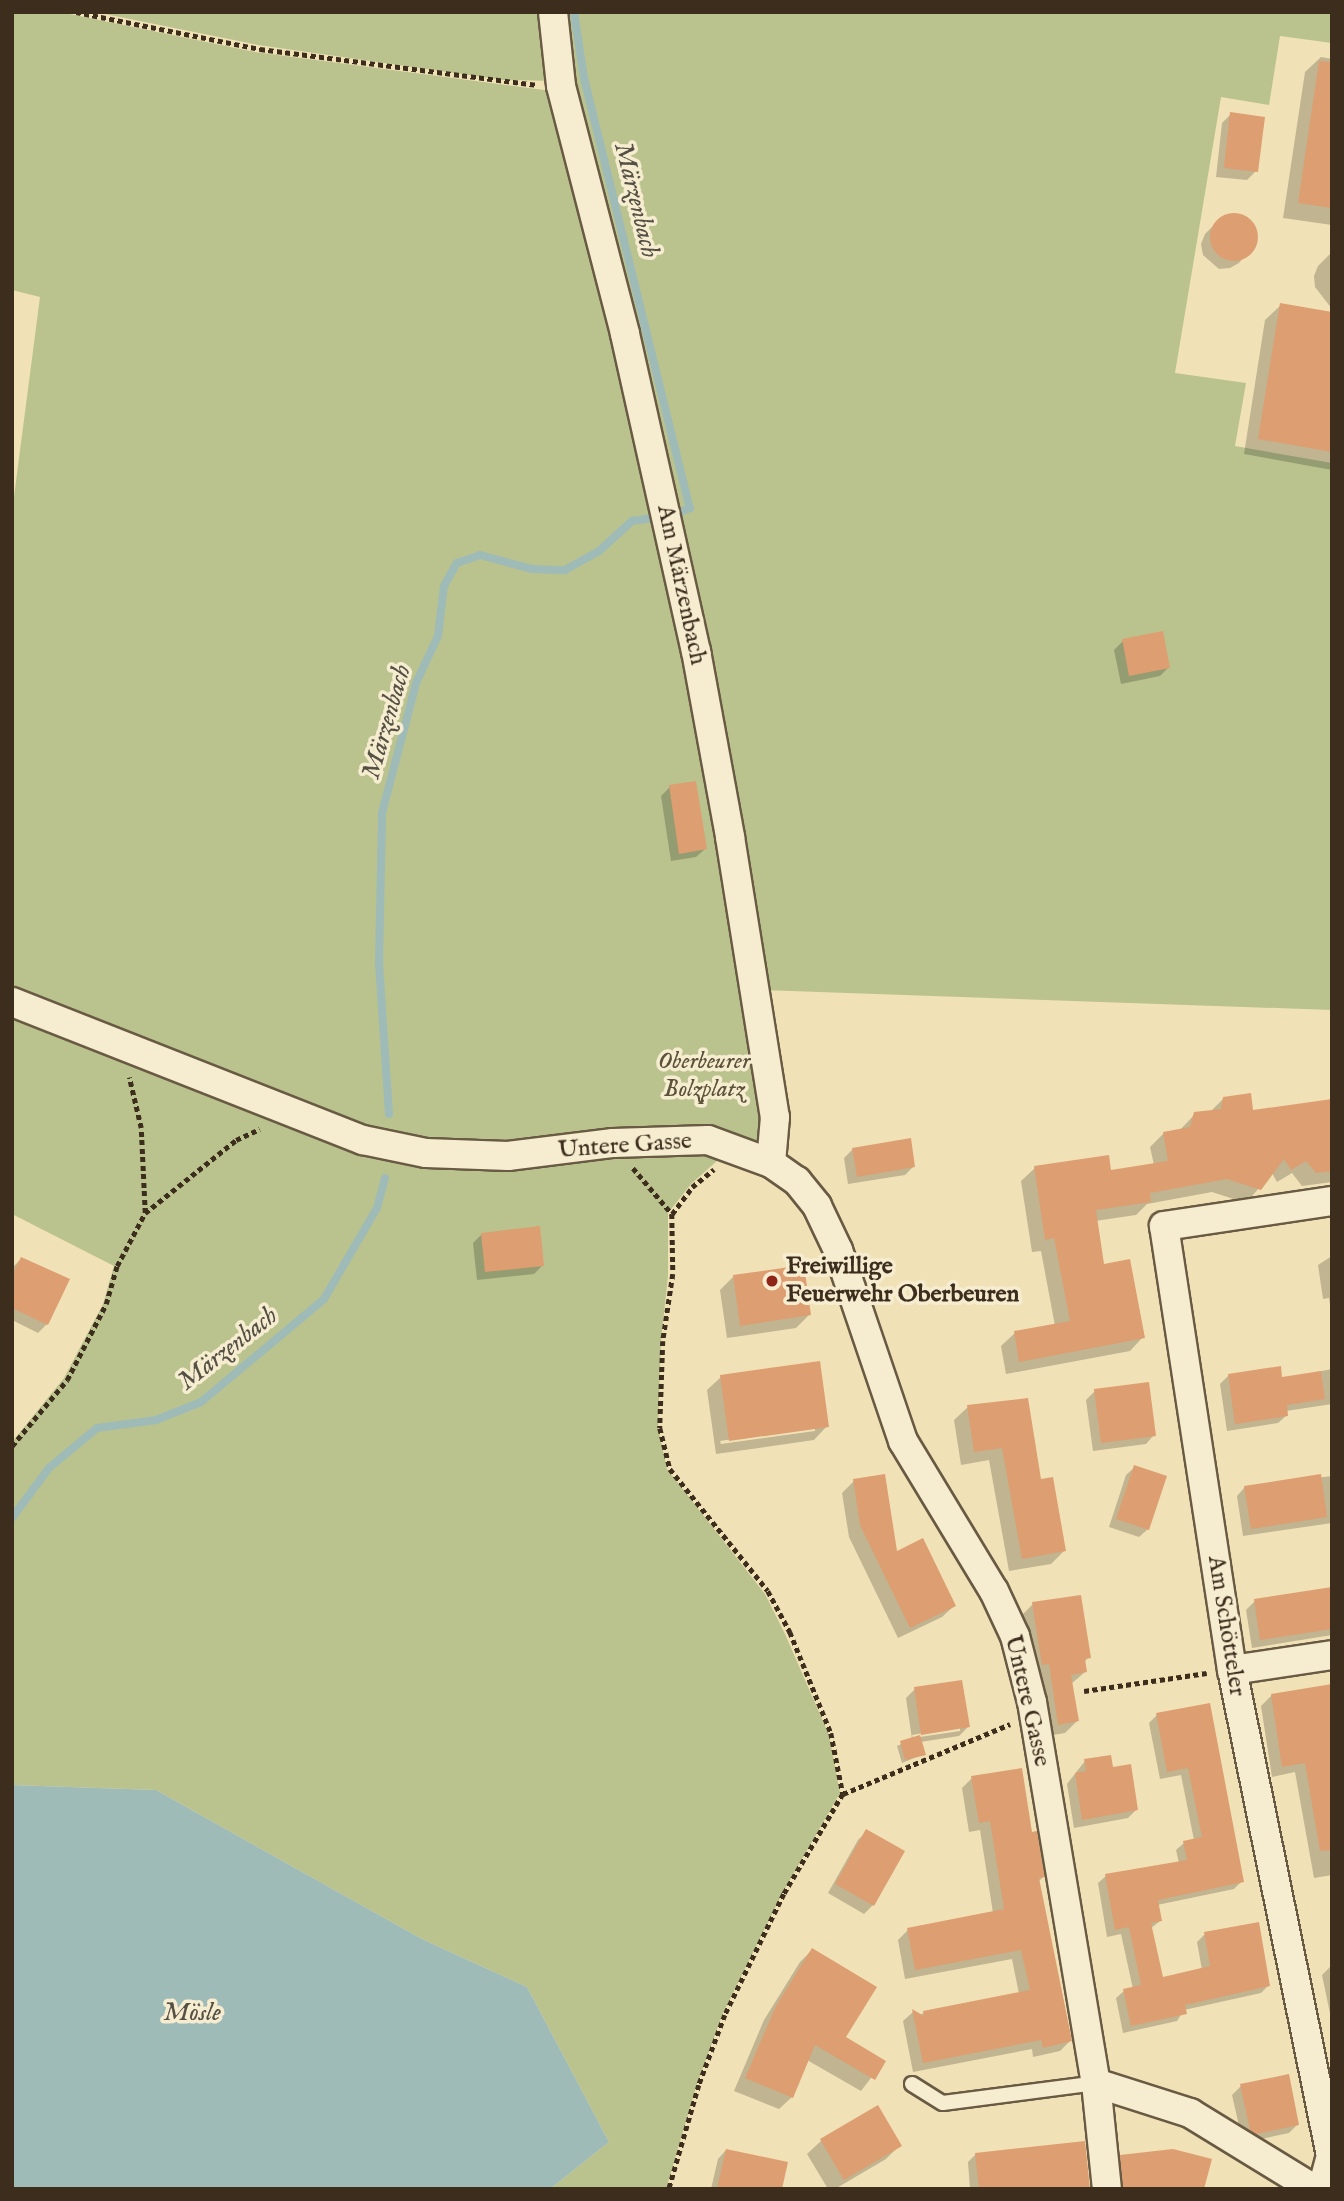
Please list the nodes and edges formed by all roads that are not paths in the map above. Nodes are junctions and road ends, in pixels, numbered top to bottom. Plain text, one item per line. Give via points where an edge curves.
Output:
1 (553, 12) edge
2 (12, 1002) edge
3 (771, 1163) junction
4 (1332, 1201) edge
5 (1332, 1655) edge
6 (1232, 1670) junction
7 (1096, 2083) junction
8 (912, 2084) dead end
9 (1107, 2189) edge
10 (1314, 2189) edge
11 (1322, 2189) edge

1 - 3 street, Am Märzenbach via 561,86 625,334 696,651 775,1117
2 - 3 street, Untere Gasse via 363,1140 426,1153 508,1156 612,1143 708,1140
3 - 7 street, Untere Gasse via 797,1181 817,1206 838,1250 902,1441 994,1591 1015,1636 1032,1702
4 - 6 street, Am Schötteler via 1164,1226
5 - 6 street
6 - 11 street, Am Schötteler via 1331,2156
7 - 8 lane via 943,2103
7 - 9 street, Untere Gasse
7 - 10 street via 1190,2113

